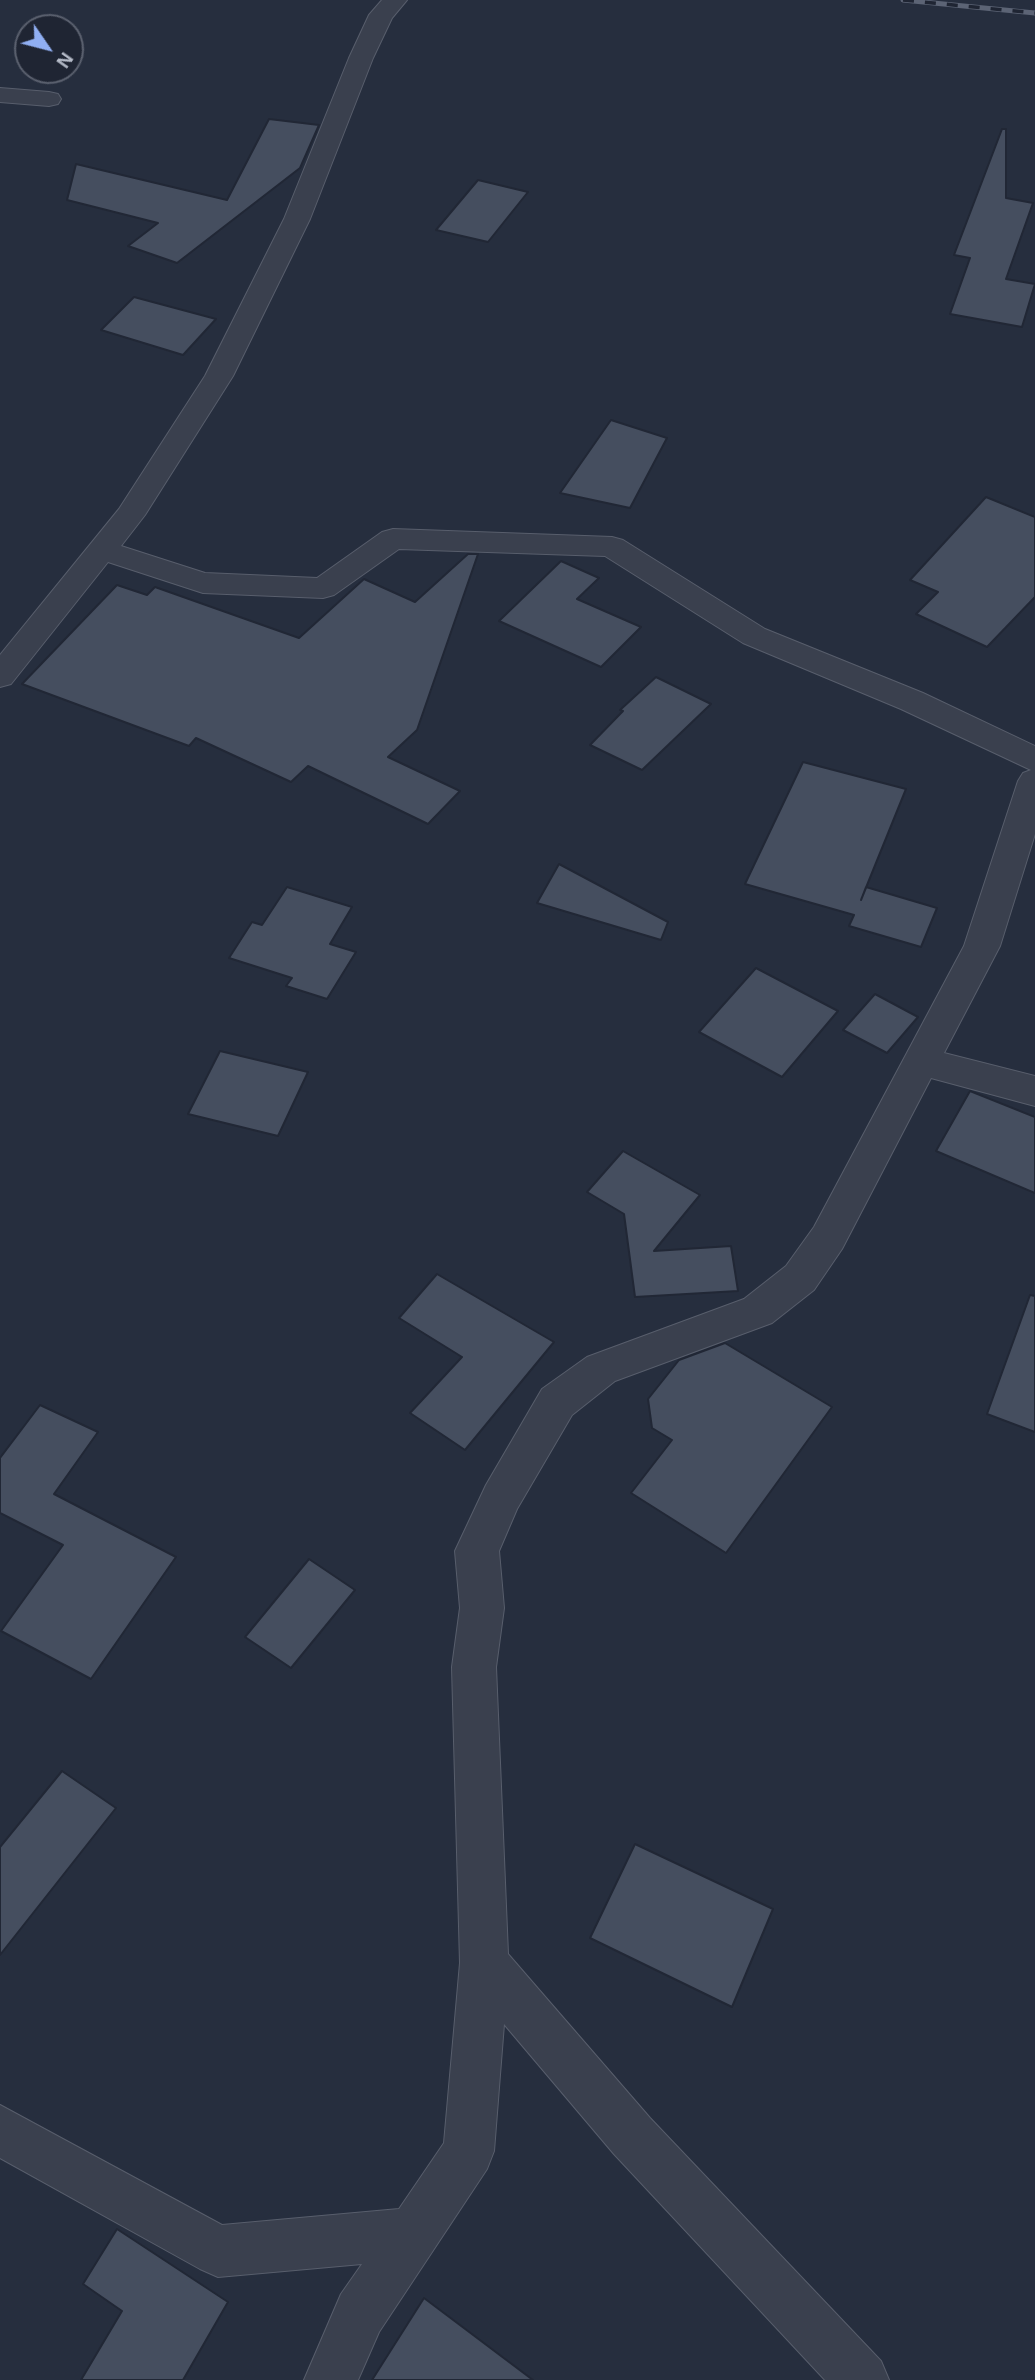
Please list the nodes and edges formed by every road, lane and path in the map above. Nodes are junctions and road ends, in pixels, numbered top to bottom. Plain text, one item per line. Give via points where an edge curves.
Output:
1 (395, 0) edge
2 (0, 94) edge
3 (49, 99) dead end
4 (102, 550) junction
5 (0, 676) edge
6 (1035, 760) edge
7 (1035, 781) edge
8 (1026, 843) edge
9 (921, 1061) junction
10 (1035, 1091) edge
11 (484, 1963) junction
12 (0, 2130) edge
13 (414, 2234) junction
14 (331, 2380) edge
15 (862, 2380) edge

1 - 4 street via 381,15 360,58 297,219 219,376 130,515
2 - 3 street
4 - 5 street
4 - 6 street via 203,583 323,588 393,539 612,547 754,636 912,701
7 - 8 street
8 - 9 street via 982,946
9 - 10 street
9 - 11 street via 828,1238 800,1278 758,1311 601,1368 557,1402 501,1498 477,1551 482,1608 474,1667
11 - 13 street via 469,2151
11 - 15 street via 632,2136
12 - 13 street via 218,2251
13 - 14 street via 360,2313

